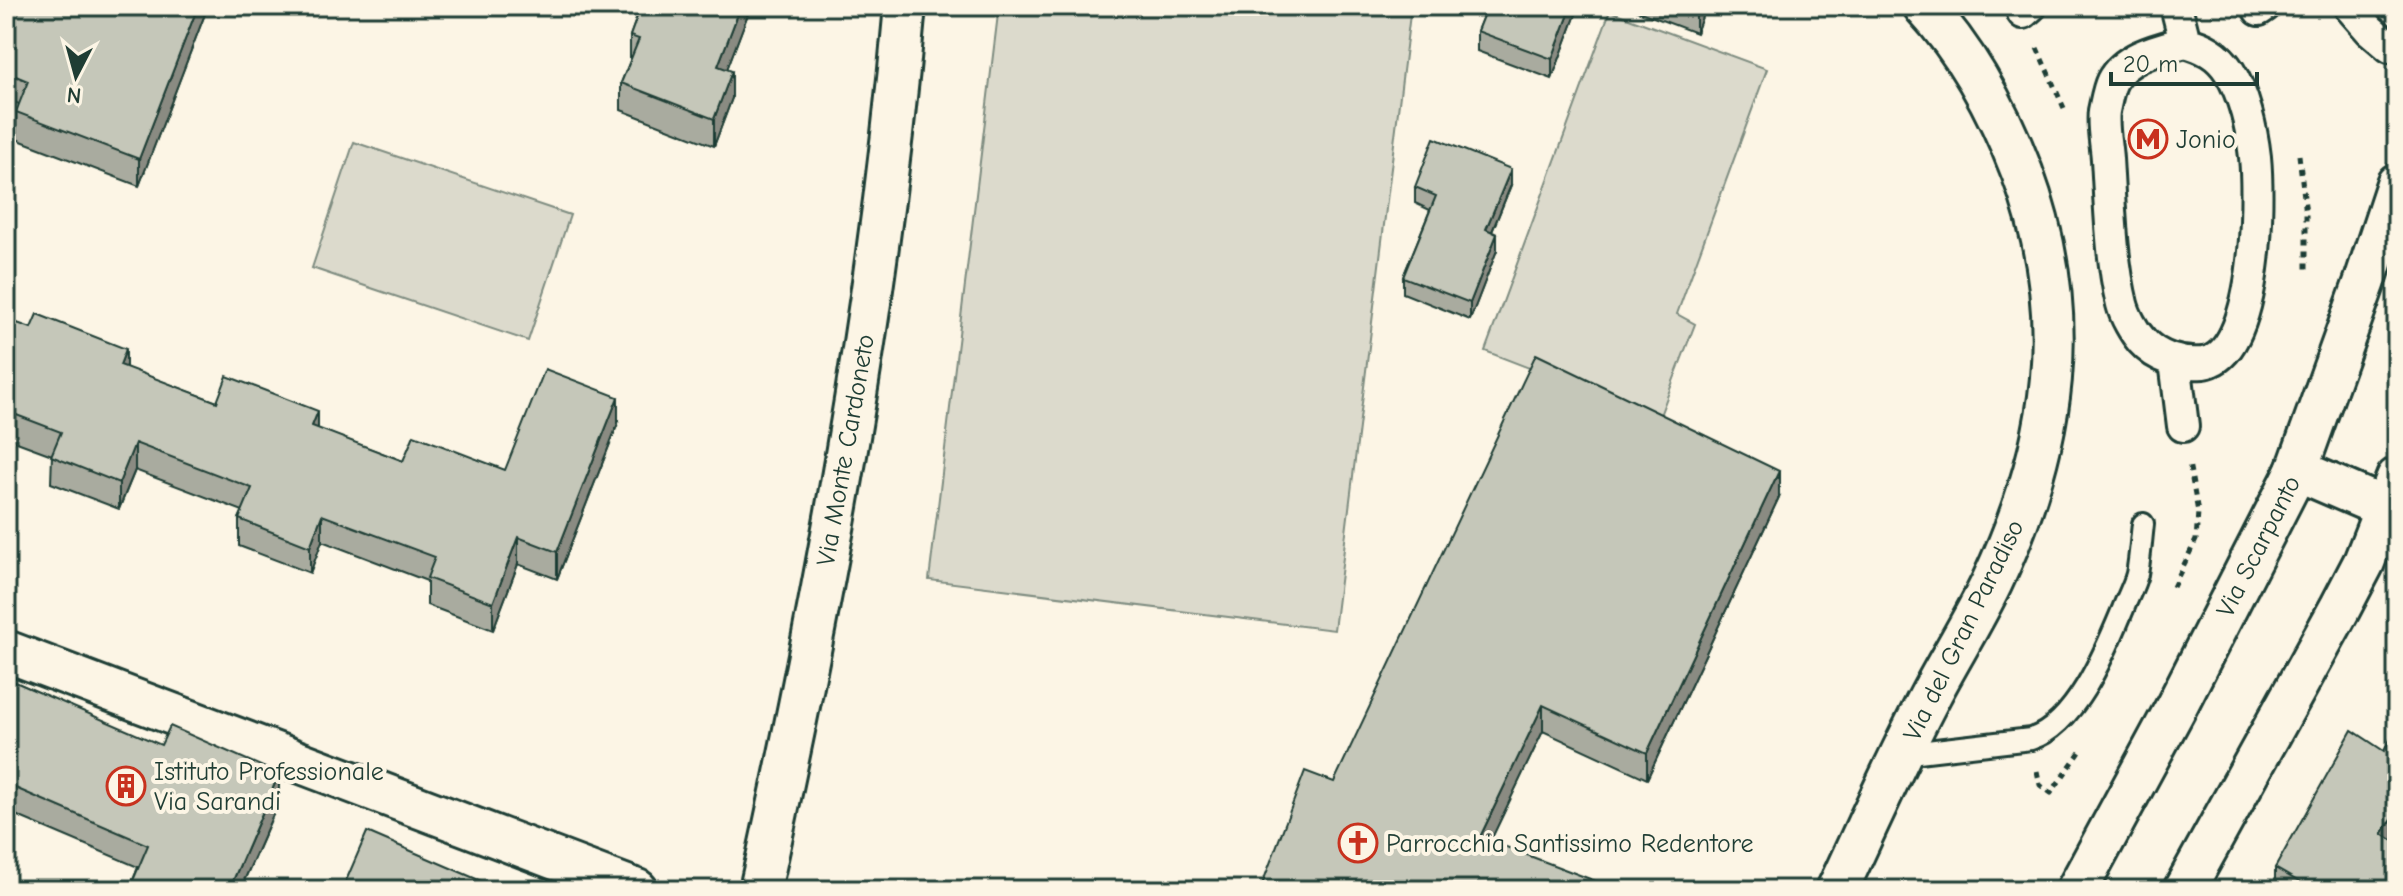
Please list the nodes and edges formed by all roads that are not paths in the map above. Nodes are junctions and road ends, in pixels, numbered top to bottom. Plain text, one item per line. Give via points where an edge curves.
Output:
1 (905, 6) edge
2 (1924, 6) edge
3 (2176, 6) edge
4 (2349, 6) edge
5 (2185, 42) junction
6 (2390, 47) dead end
7 (2397, 184) edge
8 (2175, 361) junction
9 (2183, 426) dead end
10 (2297, 470) junction
11 (2393, 499) edge
12 (2143, 524) dead end
13 (6, 651) edge
14 (1901, 754) junction
15 (637, 890) edge
16 (760, 890) edge
17 (1837, 890) edge
18 (2077, 890) edge
19 (2184, 890) edge

1 - 16 street, Via Monte Cardoneto via 894,129 835,516
2 - 14 street, Via del Gran Paradiso via 1979,81 2027,185 2050,292 2052,378 2048,416 2022,513 1992,583
3 - 5 street
4 - 6 street
5 - 8 street via 2138,57 2124,68 2113,80 2104,113 2123,308 2141,340
5 - 8 street via 2219,58 2242,100 2255,155 2255,233 2248,301 2231,341 2207,362
7 - 10 street, Via Scarpanto
8 - 9 street
10 - 11 street
10 - 18 street, Via Scarpanto
11 - 19 street via 2340,608
12 - 14 lane via 2137,576 2116,626 2091,679 2044,735
13 - 15 street
14 - 17 street, Via del Gran Paradiso

